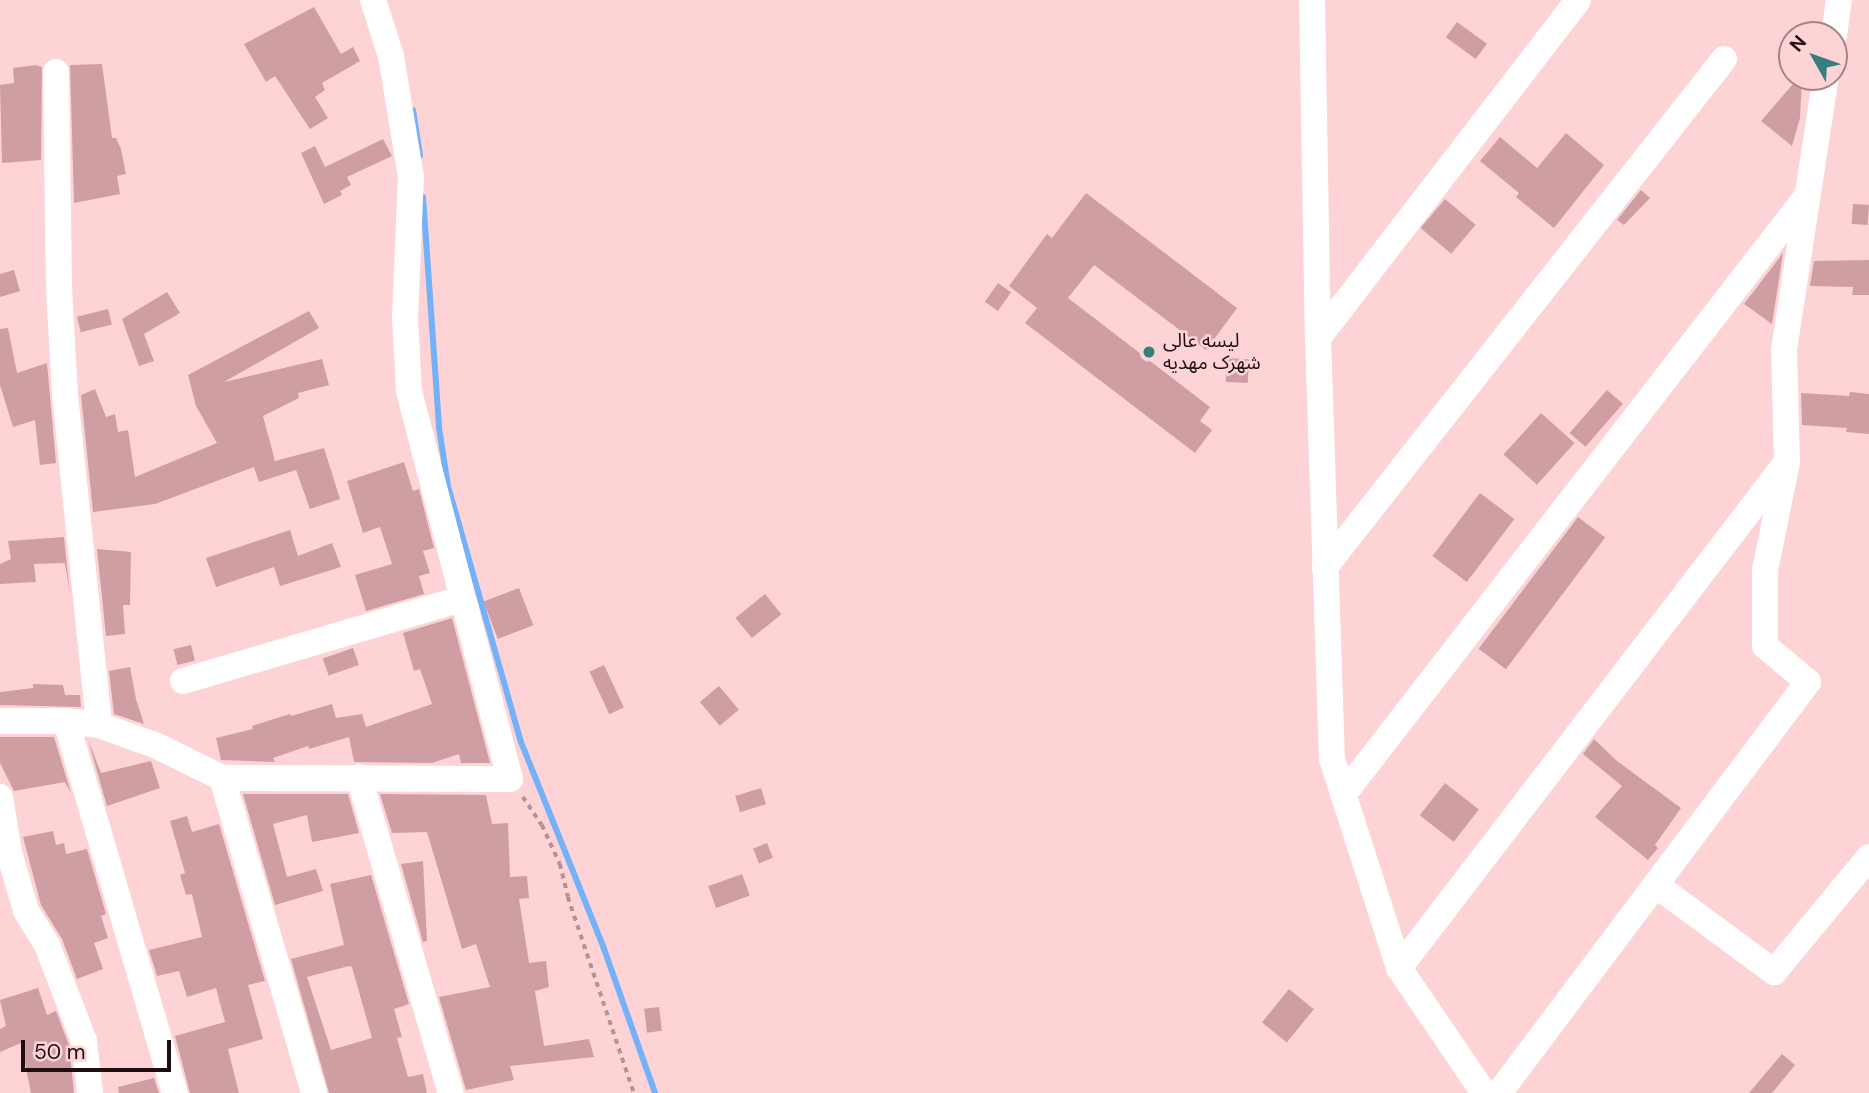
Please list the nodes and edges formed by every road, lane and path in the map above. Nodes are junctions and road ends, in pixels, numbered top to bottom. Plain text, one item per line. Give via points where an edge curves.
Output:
1 (373, 0) edge
2 (1312, 0) edge
3 (1578, 0) edge
4 (1839, 0) edge
5 (1835, 21) edge
6 (1724, 60) dead end
7 (57, 72) dead end
8 (1824, 91) edge
9 (1808, 195) junction
10 (1318, 338) junction
11 (1787, 463) junction
12 (1325, 567) junction
13 (462, 599) junction
14 (183, 681) dead end
15 (0, 721) edge
16 (66, 721) junction
17 (99, 725) junction
18 (359, 777) junction
19 (222, 778) junction
20 (510, 779) junction
21 (1343, 795) junction
22 (0, 797) edge
23 (1869, 857) edge
24 (1656, 885) junction
25 (1399, 968) junction
26 (90, 1093) edge
27 (175, 1093) edge
28 (314, 1093) edge
29 (451, 1093) edge
30 (634, 1093) edge
31 (1484, 1093) edge
32 (1499, 1093) edge

1 - 13 street via 391,57 411,177 405,318 410,390
2 - 10 street
3 - 10 street
4 - 5 street
6 - 12 street
7 - 17 street via 65,396
8 - 9 street
9 - 11 street via 1784,350
9 - 21 street
10 - 12 street
11 - 24 street via 1765,570 1765,646 1808,682
11 - 25 street
12 - 21 street via 1332,759
13 - 14 street
13 - 20 street
15 - 16 street
16 - 17 street
16 - 27 street
17 - 19 street via 155,745
18 - 19 street
18 - 20 street
18 - 29 street
19 - 28 street
20 - 30 path via 542,825 561,864
21 - 25 street
22 - 26 street via 26,911 47,945 84,1041
23 - 24 street via 1774,972
24 - 32 street
25 - 31 street

